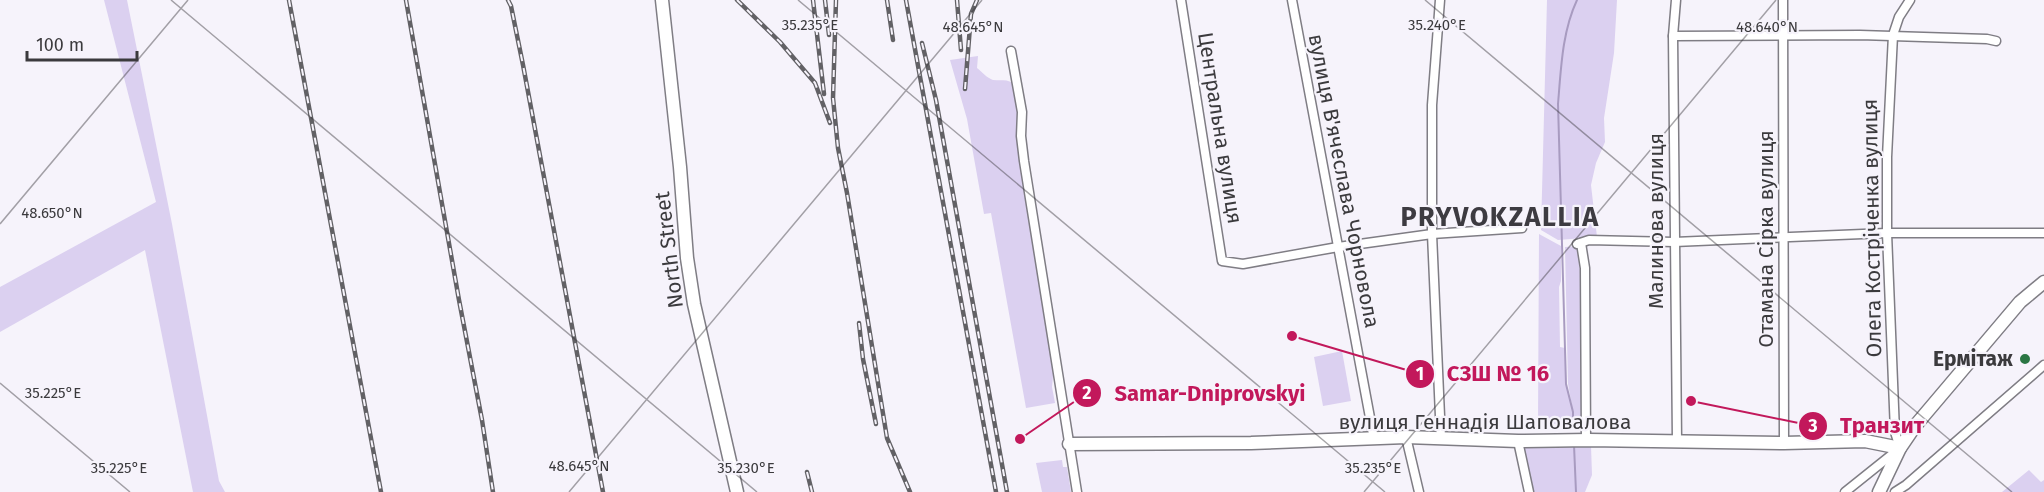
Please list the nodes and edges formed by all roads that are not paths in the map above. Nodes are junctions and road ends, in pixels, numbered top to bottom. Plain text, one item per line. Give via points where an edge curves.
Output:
1 (662, 0) edge
2 (1181, 0) edge
3 (1292, 0) edge
4 (1440, 0) edge
5 (1676, 0) edge
6 (1783, 0) edge
7 (1910, 0) edge
8 (1893, 35) junction
9 (1673, 36) junction
10 (1783, 36) junction
11 (1996, 41) dead end
12 (1011, 51) dead end
13 (1522, 228) dead end
14 (1887, 233) junction
15 (2044, 233) edge
16 (1432, 234) junction
17 (1785, 237) junction
18 (1674, 242) junction
19 (1338, 247) junction
20 (2044, 282) edge
21 (2044, 365) edge
22 (1406, 437) junction
23 (1374, 439) junction
24 (1441, 439) junction
25 (1587, 440) junction
26 (1518, 441) junction
27 (1677, 441) junction
28 (1784, 443) junction
29 (1070, 444) junction
30 (1900, 448) junction
31 (737, 492) edge
32 (1077, 492) edge
33 (1419, 492) edge
34 (1528, 492) edge
35 (1845, 492) edge
36 (1879, 492) edge
37 (1895, 492) edge

1 - 31 street, North Street via 694,304
2 - 19 street, Центральна вулиця via 1222,261 1243,264
3 - 19 street, вулиця В'ячеслава Чорновола
4 - 16 street via 1432,105
5 - 9 street, Малинова вулиця
6 - 10 street, Отамана Сірка вулиця
7 - 8 street
8 - 10 street
8 - 11 street
8 - 14 street, Олега Костріченка вулиця
9 - 10 street
9 - 18 street, Малинова вулиця
10 - 17 street, Отамана Сірка вулиця
12 - 29 street via 1022,112 1024,160
13 - 16 street
14 - 15 street
14 - 17 street
14 - 30 street, Олега Костріченка вулиця via 1895,432
16 - 19 street
16 - 24 street
17 - 18 street
17 - 28 street, Отамана Сірка вулиця
18 - 25 street via 1579,243 1585,268
18 - 27 street, Малинова вулиця
19 - 23 street, вулиця В'ячеслава Чорновола
20 - 30 street via 2020,302
21 - 37 street
22 - 23 street, вулиця Геннадія Шаповалова
22 - 24 street, вулиця Геннадія Шаповалова
22 - 33 street
23 - 29 street, вулиця Геннадія Шаповалова
24 - 26 street, вулиця Геннадія Шаповалова
25 - 26 street, вулиця Геннадія Шаповалова
25 - 27 street, вулиця Геннадія Шаповалова
26 - 34 street
27 - 28 street, вулиця Геннадія Шаповалова
28 - 30 street, вулиця Геннадія Шаповалова via 1865,441
29 - 32 street
30 - 35 street
30 - 36 street

